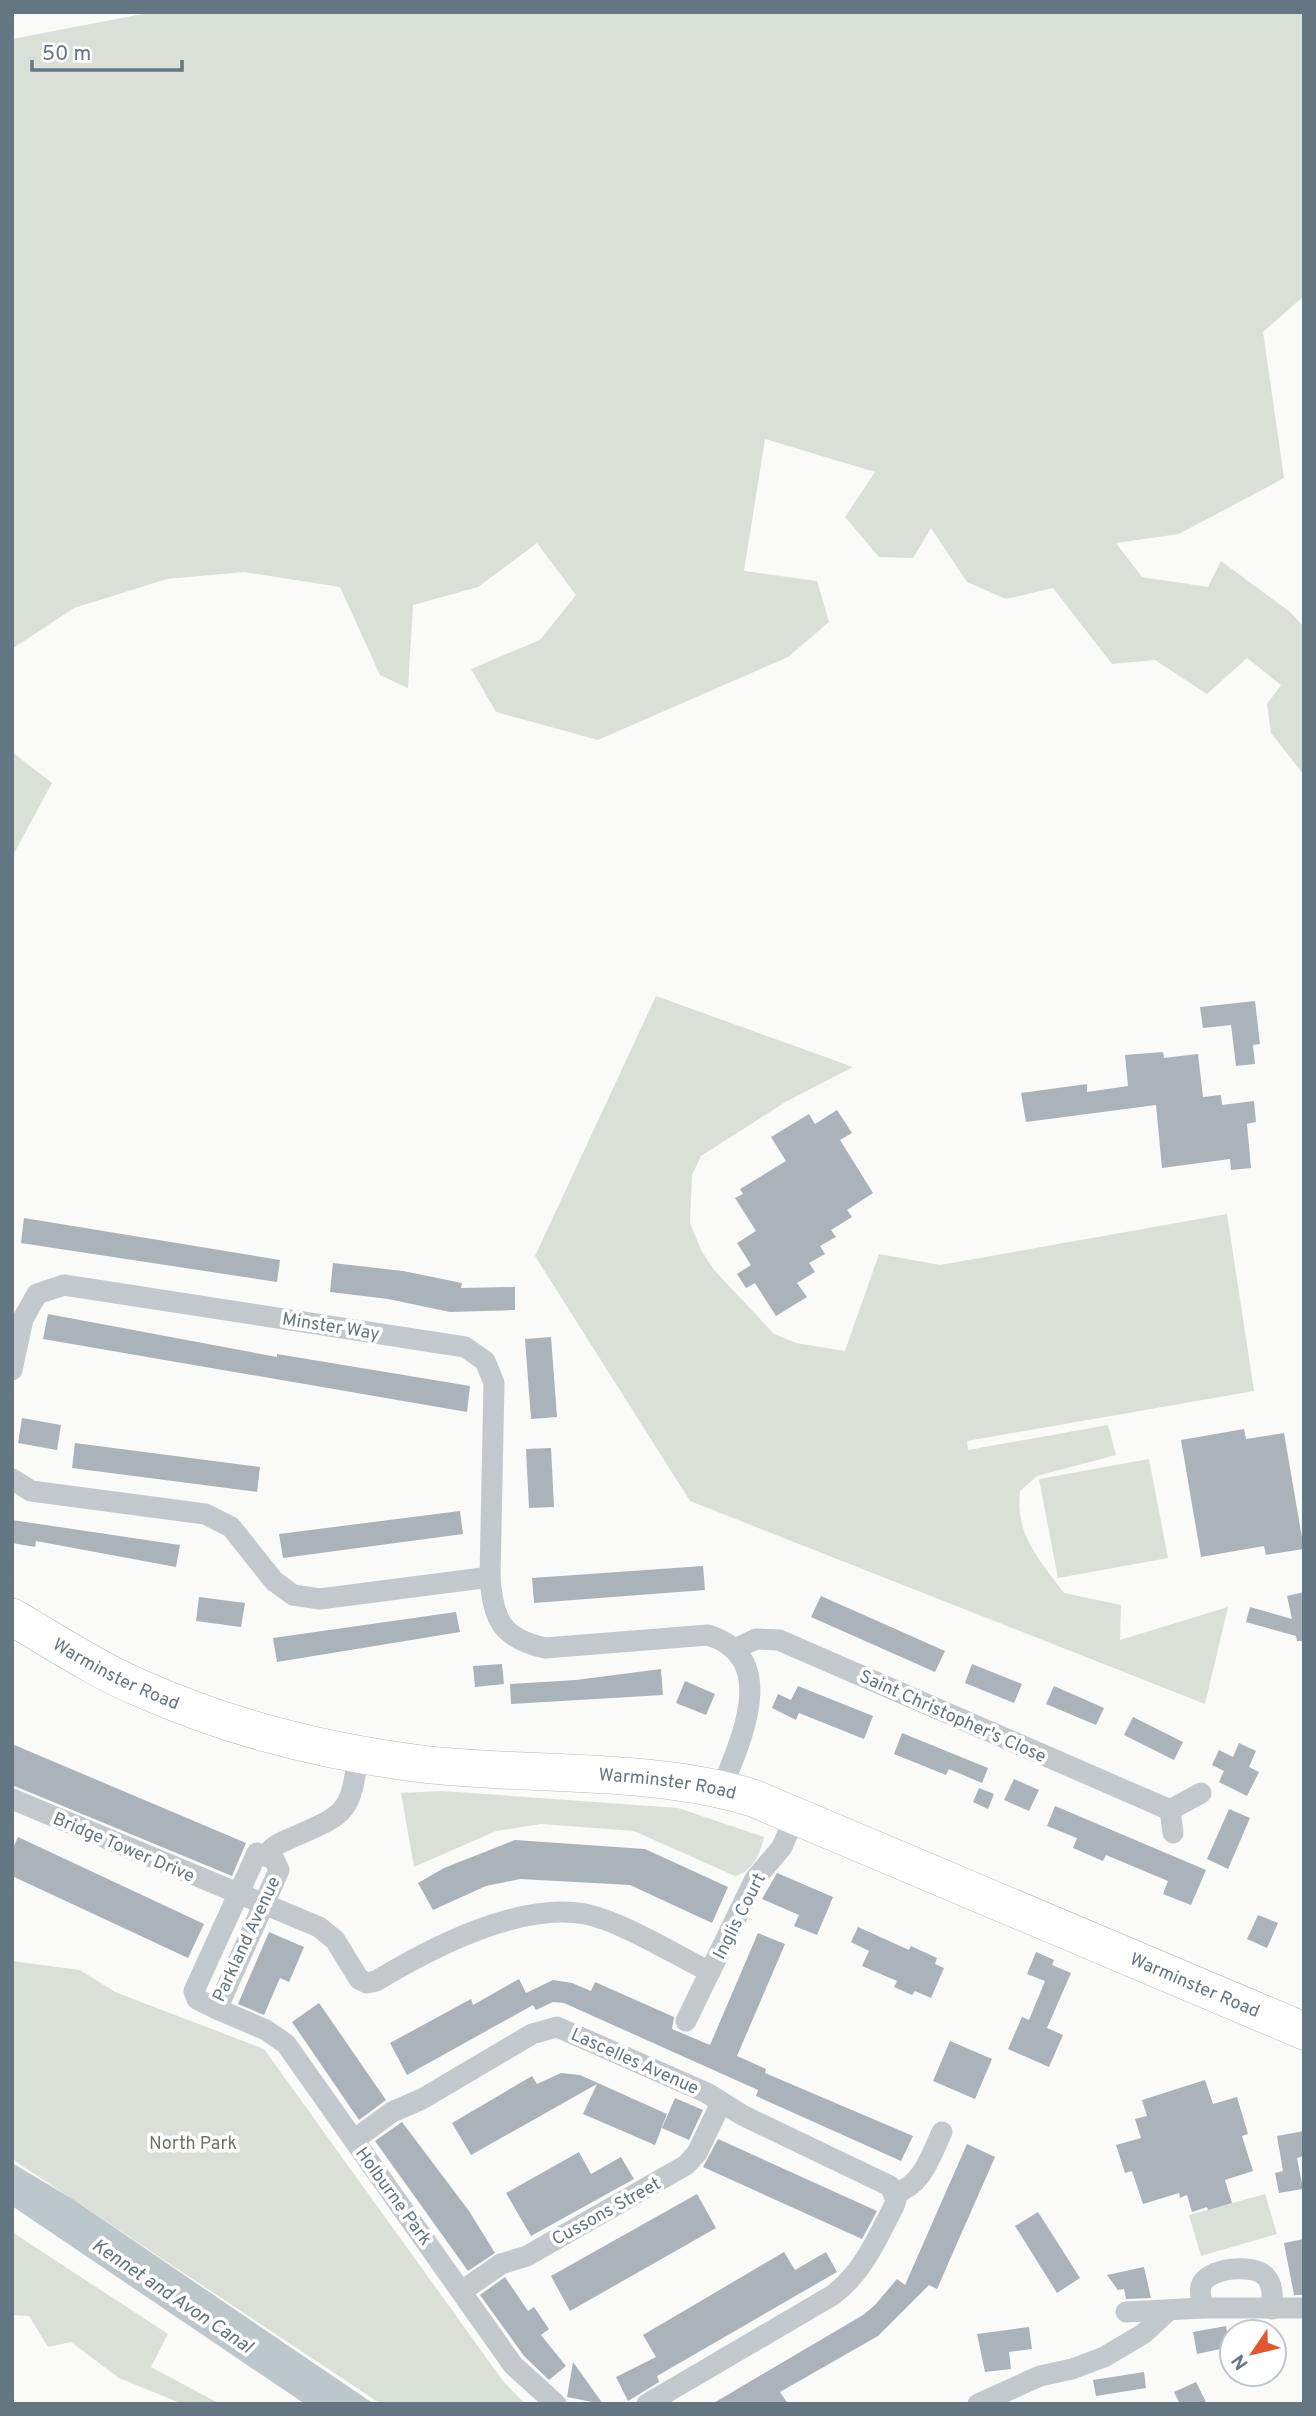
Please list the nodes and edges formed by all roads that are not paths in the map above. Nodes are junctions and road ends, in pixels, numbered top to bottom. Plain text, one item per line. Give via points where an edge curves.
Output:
1 (12, 1370) edge
2 (12, 1479) edge
3 (490, 1577) junction
4 (12, 1617) edge
5 (735, 1650) junction
6 (358, 1753) junction
7 (722, 1788) junction
8 (1201, 1793) dead end
9 (12, 1799) edge
10 (1170, 1810) junction
11 (796, 1814) junction
12 (1173, 1833) dead end
13 (267, 1855) junction
14 (236, 1894) junction
15 (262, 1904) junction
16 (710, 1972) junction
17 (217, 2009) junction
18 (687, 2021) dead end
19 (1304, 2031) edge
20 (722, 2102) junction
21 (942, 2132) dead end
22 (354, 2140) junction
23 (889, 2188) junction
24 (462, 2291) junction
25 (1203, 2308) junction
26 (1304, 2308) edge
27 (1169, 2309) junction
28 (1272, 2309) junction
29 (1126, 2312) dead end
30 (556, 2404) edge
31 (646, 2404) edge
32 (978, 2404) edge

1 - 3 street, Minster Way via 23,1319 37,1294 64,1285 465,1347 485,1361 494,1383
2 - 3 street via 31,1491 205,1514 231,1527 274,1581 293,1595 320,1599
3 - 5 street, Minster Way via 492,1607 504,1629 523,1643 545,1648 708,1635 723,1639
4 - 6 highway, Warminster Road via 139,1688 208,1717 275,1737
5 - 7 street via 744,1665 750,1713
5 - 10 street, Saint Christopher's Close via 756,1639 779,1640
6 - 7 highway, Warminster Road via 421,1764 672,1780
6 - 13 street, Parkland Avenue via 345,1810 277,1845
7 - 11 highway, Warminster Road
8 - 10 street
9 - 14 street, Bridge Tower Drive
10 - 12 street
11 - 16 street, Inglis Court via 782,1847 755,1879
11 - 19 highway, Warminster Road
13 - 14 street, Parkland Avenue via 253,1857
13 - 15 street, Parkland Avenue via 278,1863 279,1870
14 - 15 street, Bridge Tower Drive
14 - 17 street, Parkland Avenue via 194,1991 197,1999
15 - 16 street, Bridge Tower Drive via 328,1932 359,1979 367,1983 444,1942 535,1915 566,1913 611,1923
15 - 17 street, Parkland Avenue
16 - 18 street, Inglis Court
17 - 22 street, Holburne Park via 278,2036
20 - 22 street, Lascelles Avenue via 557,2027 532,2034 392,2112
20 - 23 street, Lascelles Avenue
20 - 24 street, Cussons Street via 697,2152 685,2165 527,2256 501,2264
21 - 23 street via 919,2179 909,2189
22 - 24 street, Holburne Park
23 - 31 street via 894,2206 869,2255 847,2284
24 - 30 street, Holburne Park via 513,2365
25 - 27 street
25 - 28 street
25 - 28 street via 1200,2287 1205,2279 1215,2272 1255,2270 1271,2285
26 - 28 street
27 - 29 street
27 - 32 street via 1143,2334 1104,2357 1040,2376

